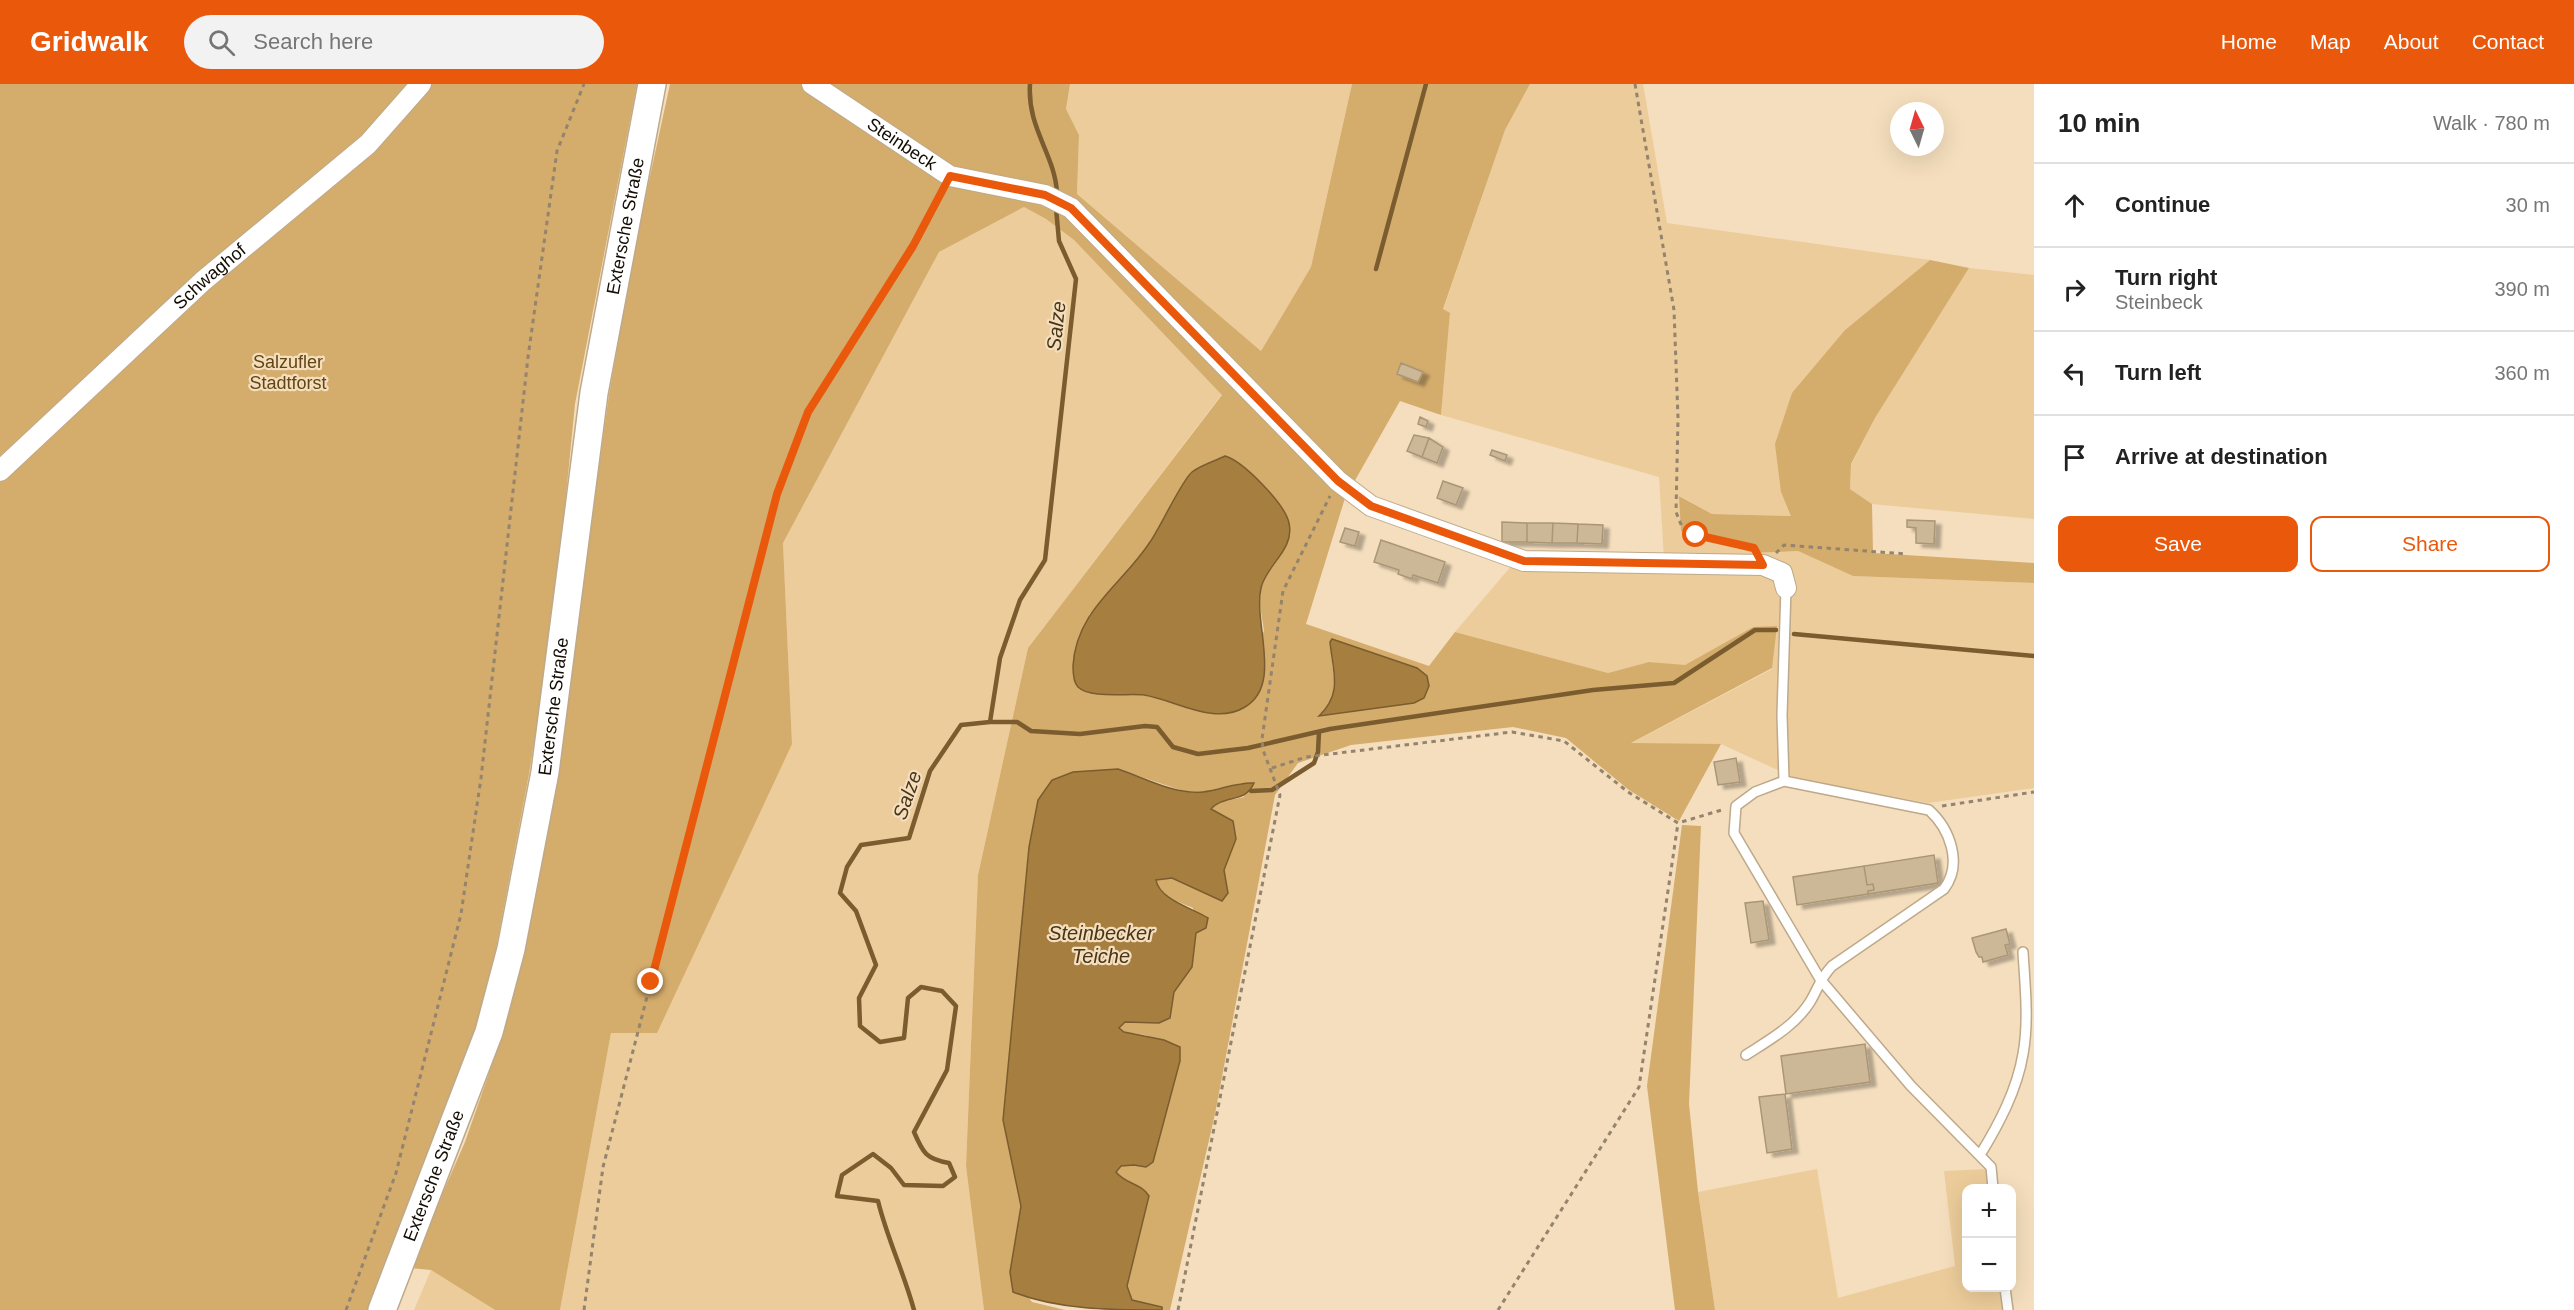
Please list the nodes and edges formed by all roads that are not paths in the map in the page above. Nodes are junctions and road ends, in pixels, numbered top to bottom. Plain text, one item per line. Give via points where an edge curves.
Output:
1 (421, 84) edge
2 (652, 84) edge
3 (812, 84) edge
4 (0, 471) edge
5 (1786, 588) joint
6 (1784, 781) junction
7 (2023, 952) dead end
8 (1820, 979) junction
9 (1746, 1055) dead end
10 (1980, 1155) junction
11 (1993, 1184) edge
12 (2006, 1292) edge
13 (382, 1310) edge
14 (2008, 1310) edge

1 - 4 street, Schwaghof via 368,144 203,281
2 - 13 main road, Extersche Straße via 594,393 545,772 511,949 489,1032
3 - 5 street, Steinbeck via 950,176 1045,195 1071,208 1338,481 1371,506 1524,561 1763,565 1782,573
5 - 6 lane
6 - 8 lane via 1755,792 1736,806 1734,833
6 - 8 lane via 1929,810 1940,820 1954,859 1951,879 1944,889 1832,966
7 - 10 lane via 2023,1054 2013,1090
8 - 9 lane via 1801,1014 1782,1032
8 - 10 lane via 1911,1086
10 - 11 lane via 1991,1167
12 - 14 lane

